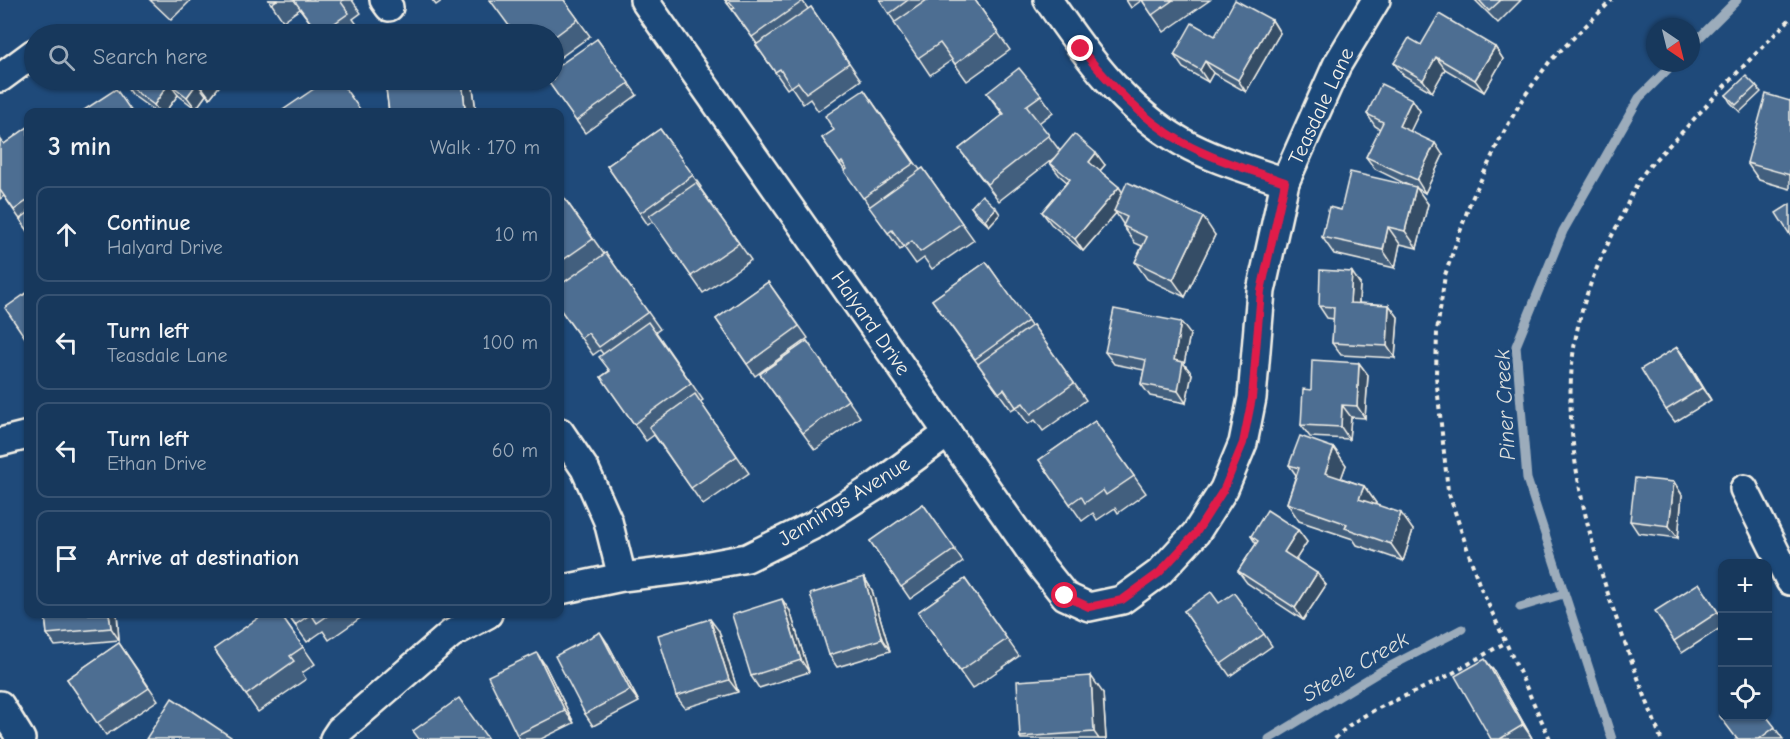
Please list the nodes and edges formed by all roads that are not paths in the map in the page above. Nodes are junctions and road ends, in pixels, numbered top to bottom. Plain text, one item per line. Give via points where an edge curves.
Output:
1 (644, 0) edge
2 (1047, 0) edge
3 (1376, 0) edge
4 (24, 60) edge
5 (0, 78) edge
6 (1285, 182) junction
7 (948, 433) junction
8 (24, 436) edge
9 (564, 438) edge
10 (0, 442) edge
11 (1744, 489) dead end
12 (622, 577) junction
13 (1790, 581) edge
14 (564, 589) edge
15 (1122, 600) joint
16 (481, 618) edge
17 (0, 705) edge
18 (21, 739) edge
19 (334, 739) edge

1 - 7 street, Halyard Drive
2 - 6 street via 1111,85 1150,120 1213,157
3 - 6 street, Teasdale Lane via 1337,65
4 - 5 street
6 - 15 street, Teasdale Lane via 1261,291 1252,398 1243,443 1224,489 1196,533 1159,573
7 - 12 street, Jennings Avenue via 816,524 747,558
7 - 15 street, Halyard Drive via 1065,596 1089,607
8 - 10 street
9 - 12 street via 585,469 608,521
11 - 13 street
12 - 14 street, Jennings Avenue
16 - 19 street via 451,634
17 - 18 street

